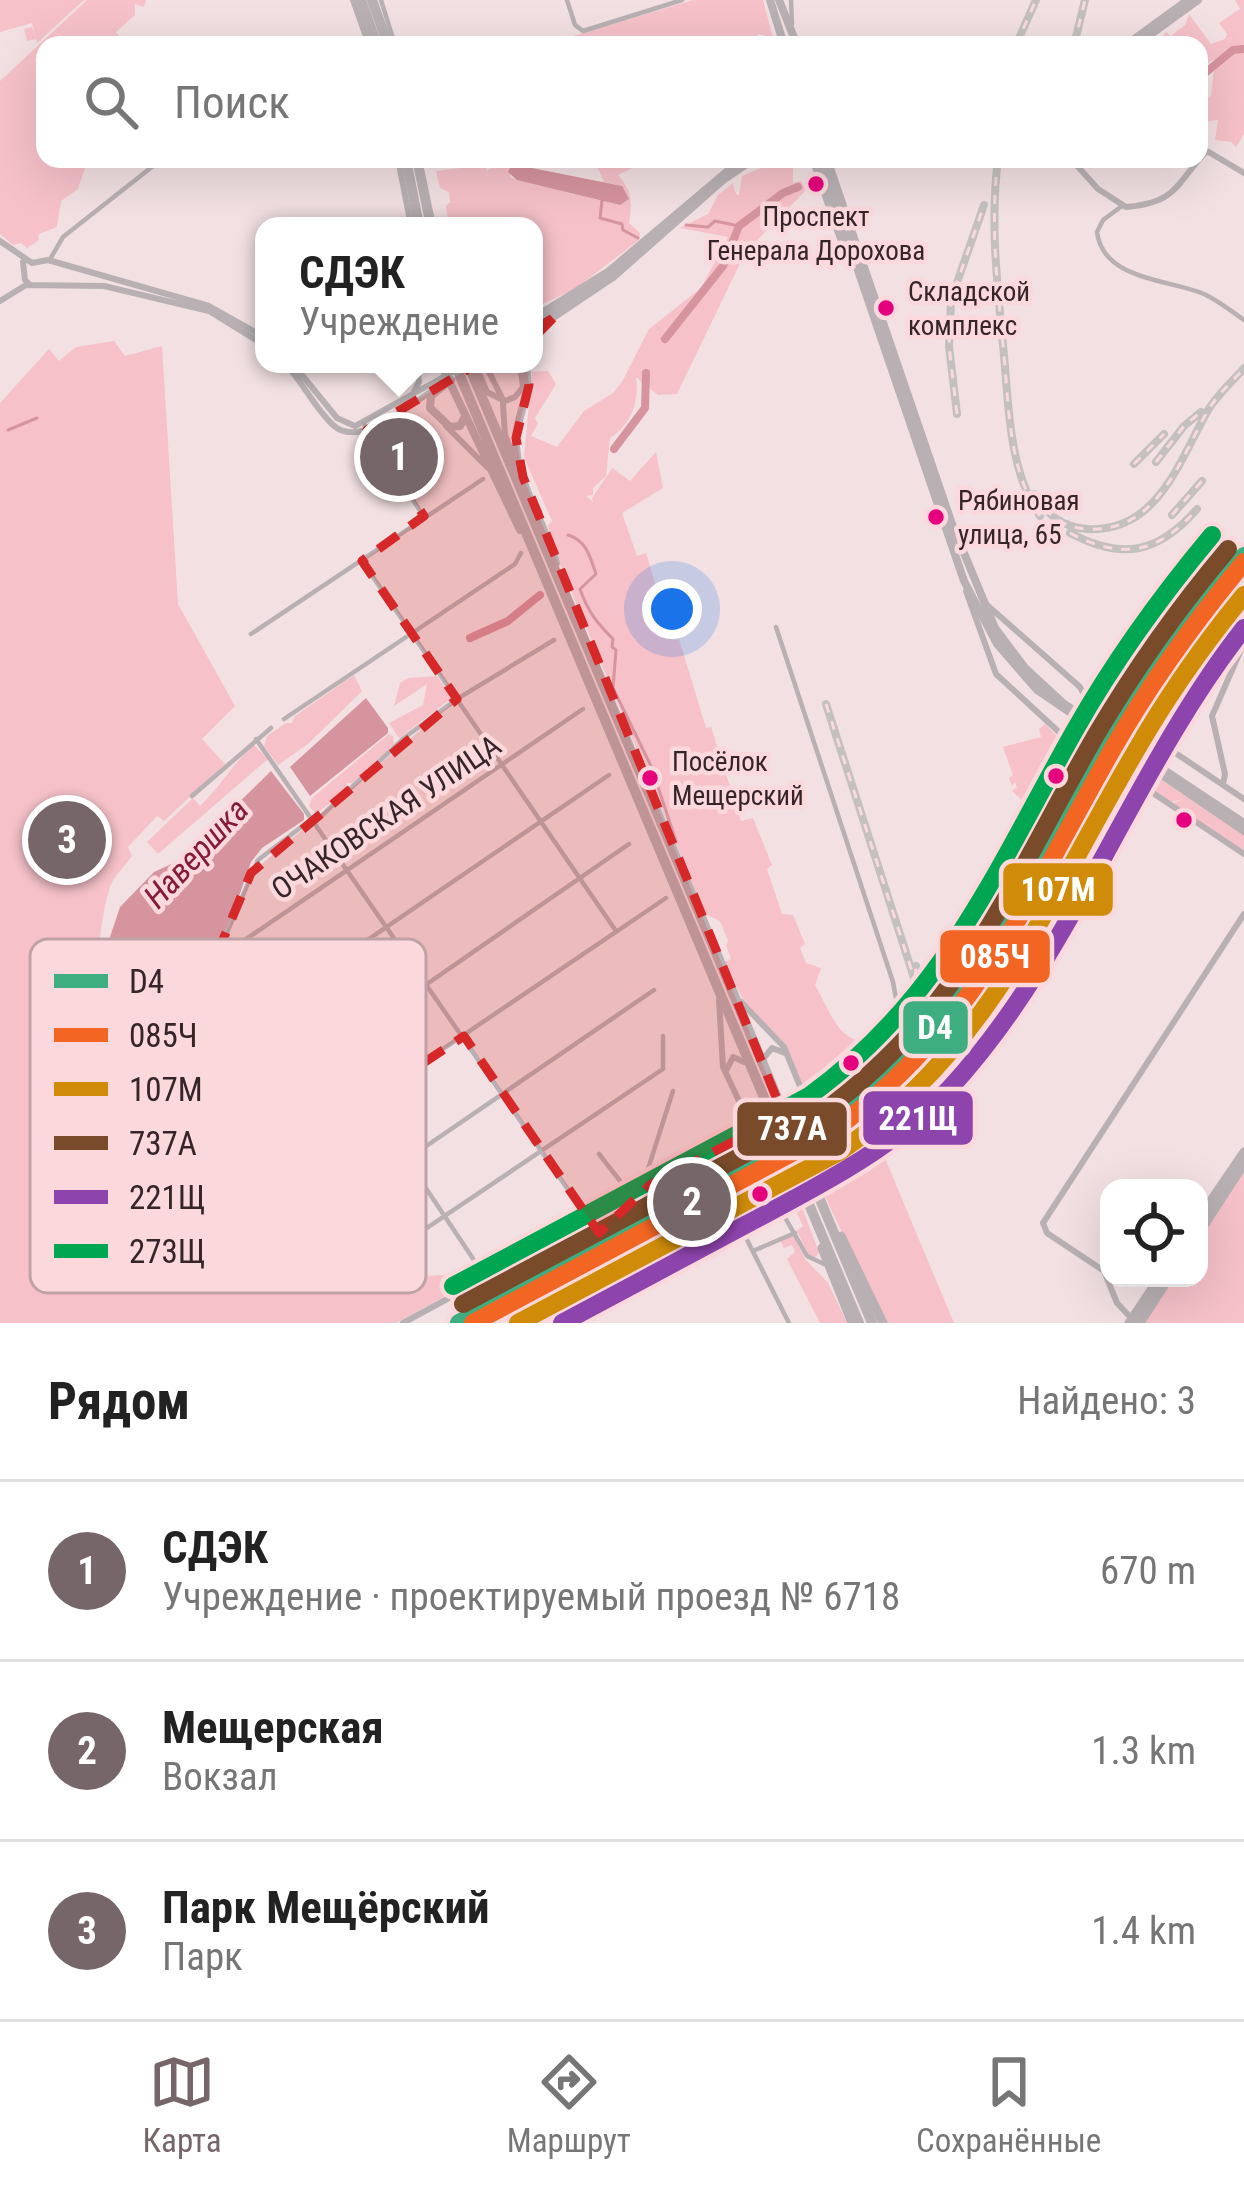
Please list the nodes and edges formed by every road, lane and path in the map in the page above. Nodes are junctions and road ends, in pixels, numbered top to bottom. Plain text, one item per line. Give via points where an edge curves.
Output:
1 (357, 0) edge
2 (376, 0) edge
3 (567, 0) edge
4 (682, 0) edge
5 (790, 0) edge
6 (1188, 0) edge
7 (1198, 0) edge
8 (775, 1) edge
9 (793, 29) junction
10 (370, 36) edge
11 (389, 36) edge
12 (785, 36) edge
13 (791, 36) edge
14 (1138, 36) edge
15 (1148, 36) edge
16 (1208, 152) edge
17 (151, 168) edge
18 (404, 168) edge
19 (419, 168) edge
20 (731, 168) edge
21 (741, 168) edge
22 (825, 168) edge
23 (826, 168) edge
24 (826, 168) edge
25 (1079, 168) edge
26 (1194, 168) edge
27 (1244, 172) edge
28 (1122, 206) junction
29 (413, 217) edge
30 (429, 217) edge
31 (0, 241) edge
32 (21, 260) junction
33 (49, 261) junction
34 (32, 263) junction
35 (63, 265) junction
36 (608, 272) junction
37 (25, 274) junction
38 (866, 282) junction
39 (30, 285) junction
40 (59, 287) junction
41 (0, 300) edge
42 (543, 317) edge
43 (543, 318) edge
44 (1244, 320) edge
45 (543, 321) edge
46 (255, 335) edge
47 (255, 336) edge
48 (297, 373) edge
49 (418, 373) edge
50 (423, 373) edge
51 (451, 373) edge
52 (452, 373) edge
53 (459, 373) edge
54 (478, 373) edge
55 (478, 373) edge
56 (481, 373) edge
57 (522, 373) edge
58 (525, 373) edge
59 (441, 384) junction
60 (406, 403) junction
61 (463, 411) junction
62 (432, 412) junction
63 (444, 423) junction
64 (365, 427) junction
65 (486, 474) junction
66 (523, 477) junction
67 (424, 517) junction
68 (520, 554) dead end
69 (362, 561) junction
70 (537, 564) junction
71 (965, 582) junction
72 (977, 591) junction
73 (570, 610) junction
74 (776, 627) dead end
75 (412, 633) junction
76 (251, 634) dead end
77 (554, 640) dead end
78 (1000, 642) junction
79 (1244, 643) edge
80 (457, 700) junction
81 (583, 709) dead end
82 (608, 716) junction
83 (284, 719) dead end
84 (272, 728) dead end
85 (1076, 732) junction
86 (1062, 735) junction
87 (256, 740) junction
88 (1066, 752) junction
89 (501, 763) junction
90 (609, 775) dead end
91 (1130, 776) junction
92 (1223, 785) junction
93 (193, 796) dead end
94 (1244, 799) edge
95 (315, 819) junction
96 (541, 820) junction
97 (1240, 823) edge
98 (629, 844) dead end
99 (1244, 854) edge
100 (348, 868) junction
101 (580, 879) junction
102 (666, 898) dead end
103 (1244, 914) edge
104 (388, 925) junction
105 (616, 931) junction
106 (1044, 938) dead end
107 (227, 939) edge
108 (247, 939) edge
109 (368, 939) edge
110 (398, 939) edge
111 (426, 979) edge
112 (428, 982) junction
113 (724, 989) junction
114 (654, 990) dead end
115 (903, 1014) junction
116 (464, 1036) junction
117 (663, 1036) dead end
118 (789, 1059) junction
119 (426, 1061) edge
120 (760, 1075) junction
121 (729, 1079) junction
122 (801, 1088) junction
123 (673, 1091) dead end
124 (504, 1092) junction
125 (832, 1092) junction
126 (817, 1110) junction
127 (748, 1123) junction
128 (753, 1132) junction
129 (787, 1133) junction
130 (742, 1137) junction
131 (766, 1143) junction
132 (426, 1145) edge
133 (542, 1149) junction
134 (599, 1154) dead end
135 (1242, 1160) edge
136 (801, 1173) junction
137 (650, 1185) junction
138 (426, 1192) edge
139 (635, 1200) junction
140 (820, 1200) junction
141 (1208, 1206) edge
142 (812, 1214) junction
143 (444, 1218) junction
144 (736, 1218) junction
145 (1208, 1218) edge
146 (426, 1229) edge
147 (826, 1232) junction
148 (599, 1233) junction
149 (796, 1233) junction
150 (753, 1251) junction
151 (820, 1256) junction
152 (478, 1269) junction
153 (486, 1278) junction
154 (1154, 1287) edge
155 (1162, 1287) edge
156 (461, 1290) junction
157 (865, 1322) edge
158 (1134, 1322) edge
159 (403, 1323) edge
160 (512, 1323) edge
161 (789, 1323) edge
162 (883, 1323) edge

1 - 10 highway
2 - 11 highway
3 - 4 street via 579,29 589,30
5 - 9 street
6 - 14 main road
7 - 15 main road
8 - 9 main road
8 - 12 main road
9 - 13 main road
16 - 27 street
17 - 33 street via 63,237
18 - 29 highway
19 - 30 highway
20 - 36 main road
21 - 45 main road via 628,265
22 - 38 main road via 838,235
23 - 38 main road
24 - 38 main road
25 - 28 street
26 - 28 street via 1176,191
28 - 44 street via 1097,232 1110,261 1203,294
31 - 32 street
32 - 34 street
32 - 37 street
33 - 34 street
33 - 35 street
34 - 37 street
35 - 40 street via 68,277
35 - 46 street via 209,306
36 - 42 main road
36 - 43 street
37 - 39 street
37 - 41 street
38 - 71 main road
38 - 72 main road
39 - 40 street
39 - 41 street
40 - 47 street via 104,286 194,305
48 - 64 street via 337,418
49 - 60 street
50 - 59 street
51 - 61 main road
52 - 70 highway
53 - 59 main road
54 - 57 street via 487,392 505,401 523,387
55 - 73 highway
56 - 66 street via 503,401 505,435
58 - 66 main road via 516,438
59 - 60 street
59 - 62 main road via 430,398
60 - 62 street
60 - 64 street
61 - 63 main road via 460,426
61 - 65 main road
62 - 63 main road
63 - 65 street
64 - 67 street
65 - 67 street
65 - 70 main road
66 - 73 main road
67 - 69 street
68 - 75 street
69 - 75 street
69 - 76 street
70 - 82 highway
71 - 78 main road
71 - 86 street via 996,674
72 - 78 main road
72 - 85 street via 1083,691 1087,709
73 - 82 highway
74 - 115 street
75 - 80 street
75 - 83 street
77 - 80 street
78 - 97 main road via 1064,703
79 - 92 street via 1212,716
80 - 89 street
80 - 95 street
81 - 89 street, ОЧАКОВСКАЯ УЛИЦА
82 - 113 highway
84 - 87 street
85 - 86 street
85 - 88 street
86 - 88 street
87 - 93 street
87 - 95 street
88 - 115 street
89 - 96 street
89 - 100 street, ОЧАКОВСКАЯ УЛИЦА
90 - 96 street
91 - 92 street via 1127,751 1148,741
91 - 99 street
91 - 106 street via 1037,931
92 - 94 street
95 - 100 street
95 - 107 street via 258,860
96 - 101 street
96 - 104 street
98 - 101 street
100 - 104 street
100 - 108 street, ОЧАКОВСКАЯ УЛИЦА
101 - 105 street
101 - 112 street
102 - 105 street
103 - 158 street via 1043,1223 1104,1271
104 - 109 street
104 - 110 street
105 - 116 street
111 - 112 street
112 - 116 street
113 - 118 street
113 - 120 highway
113 - 121 street
114 - 124 street
115 - 125 street
116 - 119 street
116 - 124 street
117 - 133 street via 663,1069
118 - 120 street via 781,1048 768,1050
118 - 122 street
120 - 121 street via 735,1056
120 - 129 highway
121 - 127 street
122 - 125 street via 819,1099
122 - 126 street
122 - 129 street
123 - 137 street
124 - 132 street
124 - 133 street
125 - 126 street
126 - 129 street
127 - 128 street
127 - 130 street
128 - 130 street
128 - 131 street
129 - 131 street
129 - 136 highway
130 - 131 street
130 - 137 street
133 - 143 street
133 - 148 street
134 - 139 street
135 - 141 main road
135 - 145 main road
136 - 140 highway
136 - 142 highway
137 - 139 street
138 - 143 street
139 - 148 street
140 - 147 highway
140 - 162 main road
142 - 147 highway
142 - 151 main road
143 - 146 street
143 - 152 street
144 - 149 street via 778,1200
144 - 150 street
144 - 160 street
147 - 157 highway
148 - 153 street via 554,1258
149 - 150 street
149 - 151 street via 807,1256
150 - 161 street
151 - 157 main road
152 - 153 street
152 - 156 street
153 - 156 street
154 - 158 main road
155 - 158 main road
156 - 159 street

